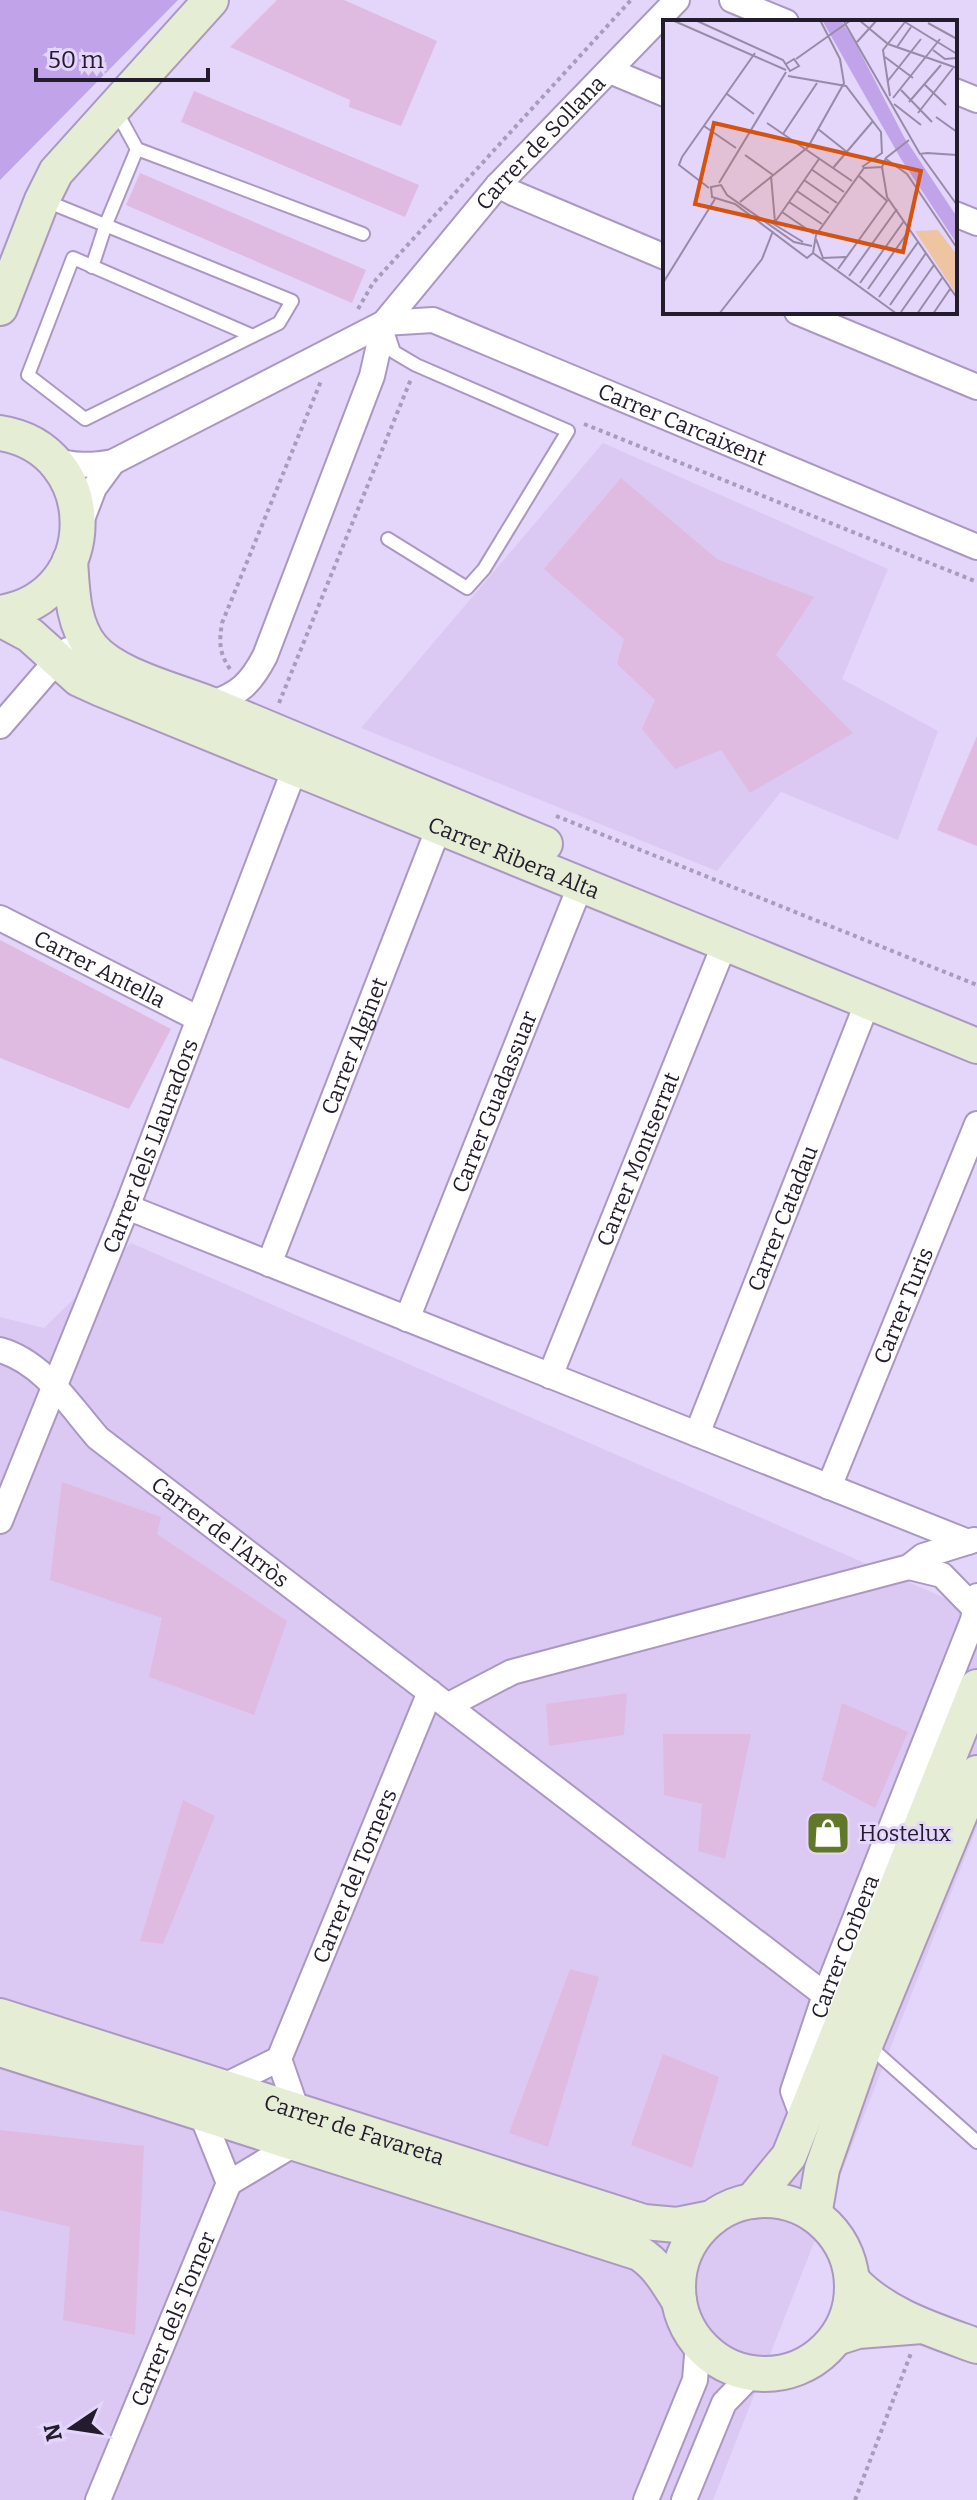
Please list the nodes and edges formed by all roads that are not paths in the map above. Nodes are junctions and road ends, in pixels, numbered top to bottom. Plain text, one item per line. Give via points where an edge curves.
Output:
1 (211, 0) edge
2 (677, 0) edge
3 (732, 0) edge
4 (781, 20) edge
5 (610, 71) junction
6 (957, 92) edge
7 (663, 93) edge
8 (977, 100) edge
9 (111, 109) junction
10 (137, 149) junction
11 (498, 185) junction
12 (42, 200) junction
13 (957, 215) edge
14 (977, 223) edge
15 (106, 224) junction
16 (363, 234) dead end
17 (663, 256) edge
18 (92, 267) junction
19 (0, 308) edge
20 (802, 314) edge
21 (384, 323) junction
22 (253, 336) junction
23 (977, 387) edge
24 (4, 432) edge
25 (53, 460) junction
26 (113, 462) junction
27 (79, 527) junction
28 (388, 539) dead end
29 (977, 547) edge
30 (70, 560) junction
31 (0, 613) edge
32 (0, 619) edge
33 (91, 648) junction
34 (57, 660) junction
35 (209, 704) junction
36 (0, 726) edge
37 (295, 768) junction
38 (439, 827) junction
39 (581, 884) junction
40 (0, 918) edge
41 (725, 943) junction
42 (868, 1001) junction
43 (199, 1019) junction
44 (977, 1025) edge
45 (977, 1046) edge
46 (977, 1124) edge
47 (127, 1207) junction
48 (269, 1264) junction
49 (407, 1319) junction
50 (0, 1350) edge
51 (550, 1376) junction
52 (53, 1386) junction
53 (697, 1434) junction
54 (829, 1487) junction
55 (0, 1521) edge
56 (972, 1541) edge
57 (909, 1567) junction
58 (976, 1602) edge
59 (977, 1687) edge
60 (439, 1699) junction
61 (977, 1773) edge
62 (825, 1995) junction
63 (0, 2016) edge
64 (866, 2043) junction
65 (0, 2049) edge
66 (279, 2059) junction
67 (212, 2100) junction
68 (803, 2118) junction
69 (297, 2127) junction
70 (977, 2142) edge
71 (229, 2183) junction
72 (752, 2201) junction
73 (814, 2215) junction
74 (712, 2218) junction
75 (852, 2280) junction
76 (679, 2301) junction
77 (922, 2326) junction
78 (836, 2338) junction
79 (698, 2343) junction
80 (977, 2346) edge
81 (752, 2374) junction
82 (98, 2500) edge
83 (646, 2500) edge
84 (684, 2500) edge

1 - 9 street
2 - 5 street, Carrer de Sollana
3 - 4 street
5 - 7 street
5 - 11 street, Carrer de Sollana
6 - 8 street
9 - 10 lane
9 - 12 street via 66,158
10 - 15 lane
10 - 16 lane
11 - 17 street
11 - 21 street, Carrer de Sollana
12 - 15 lane
12 - 19 street
13 - 14 street
15 - 18 lane
15 - 22 lane via 292,301 279,323
18 - 22 lane
18 - 22 lane via 73,258 28,375 85,419
20 - 23 street
21 - 26 street
21 - 28 lane via 394,352 416,365 568,431 484,569 467,588
21 - 29 street, Carrer Carcaixent via 433,320
21 - 35 street via 372,376 265,656 243,687
24 - 25 street via 34,444
25 - 26 street via 92,466
25 - 27 street via 76,502
26 - 27 street via 94,488
27 - 30 street
30 - 31 street via 46,593
30 - 33 street via 72,596
32 - 34 street, Carrer Ribera Alta via 30,635
33 - 34 street via 75,647
33 - 35 street, Carrer Ribera Alta via 117,669
34 - 36 street
34 - 37 street, Carrer Ribera Alta via 101,689
35 - 44 street, Carrer Ribera Alta
37 - 38 street, Carrer Ribera Alta
37 - 43 street, Carrer dels Llauradors
38 - 39 street, Carrer Ribera Alta
38 - 48 street, Carrer Alginet
39 - 41 street, Carrer Ribera Alta
39 - 49 street, Carrer Guadassuar
40 - 43 street, Carrer Antella
41 - 42 street, Carrer Ribera Alta
41 - 51 street, Carrer Montserrat
42 - 45 street, Carrer Ribera Alta
42 - 53 street, Carrer Catadau
43 - 47 street, Carrer dels Llauradors
46 - 54 street, Carrer Turis
47 - 48 street
47 - 52 street, Carrer dels Llauradors
48 - 49 street
49 - 51 street
50 - 52 street, Carrer de l'Arròs via 25,1360
51 - 53 street
52 - 55 street, Carrer dels Llauradors
52 - 60 street, Carrer de l'Arròs via 98,1438
53 - 54 street
54 - 56 street
56 - 57 street via 923,1556
57 - 58 street via 942,1575
57 - 60 street via 512,1672
58 - 62 street, Carrer Corbera
59 - 68 street
60 - 62 street, Carrer de l'Arròs
60 - 66 street, Carrer del Torners
61 - 64 street
62 - 68 street, Carrer Corbera via 793,2091
63 - 67 street, Carrer de Favareta
64 - 70 lane
64 - 73 street via 822,2169
65 - 67 street, Carrer de Favareta
66 - 67 street
66 - 69 street
67 - 69 street, Carrer de Favareta
67 - 71 street
68 - 72 street via 789,2156
69 - 71 street
69 - 74 street, Carrer de Favareta via 644,2222 677,2225
69 - 76 street, Carrer de Favareta via 639,2253 651,2260
71 - 82 street, Carrer dels Torner
72 - 73 street via 773,2200
72 - 74 street
73 - 75 street via 833,2232
74 - 76 street via 685,2254
75 - 77 street via 867,2296
75 - 78 street via 852,2300
76 - 79 street
77 - 78 street
77 - 80 street
78 - 81 street via 799,2368
79 - 81 street via 723,2363
79 - 83 street via 695,2380
81 - 84 street via 724,2403

